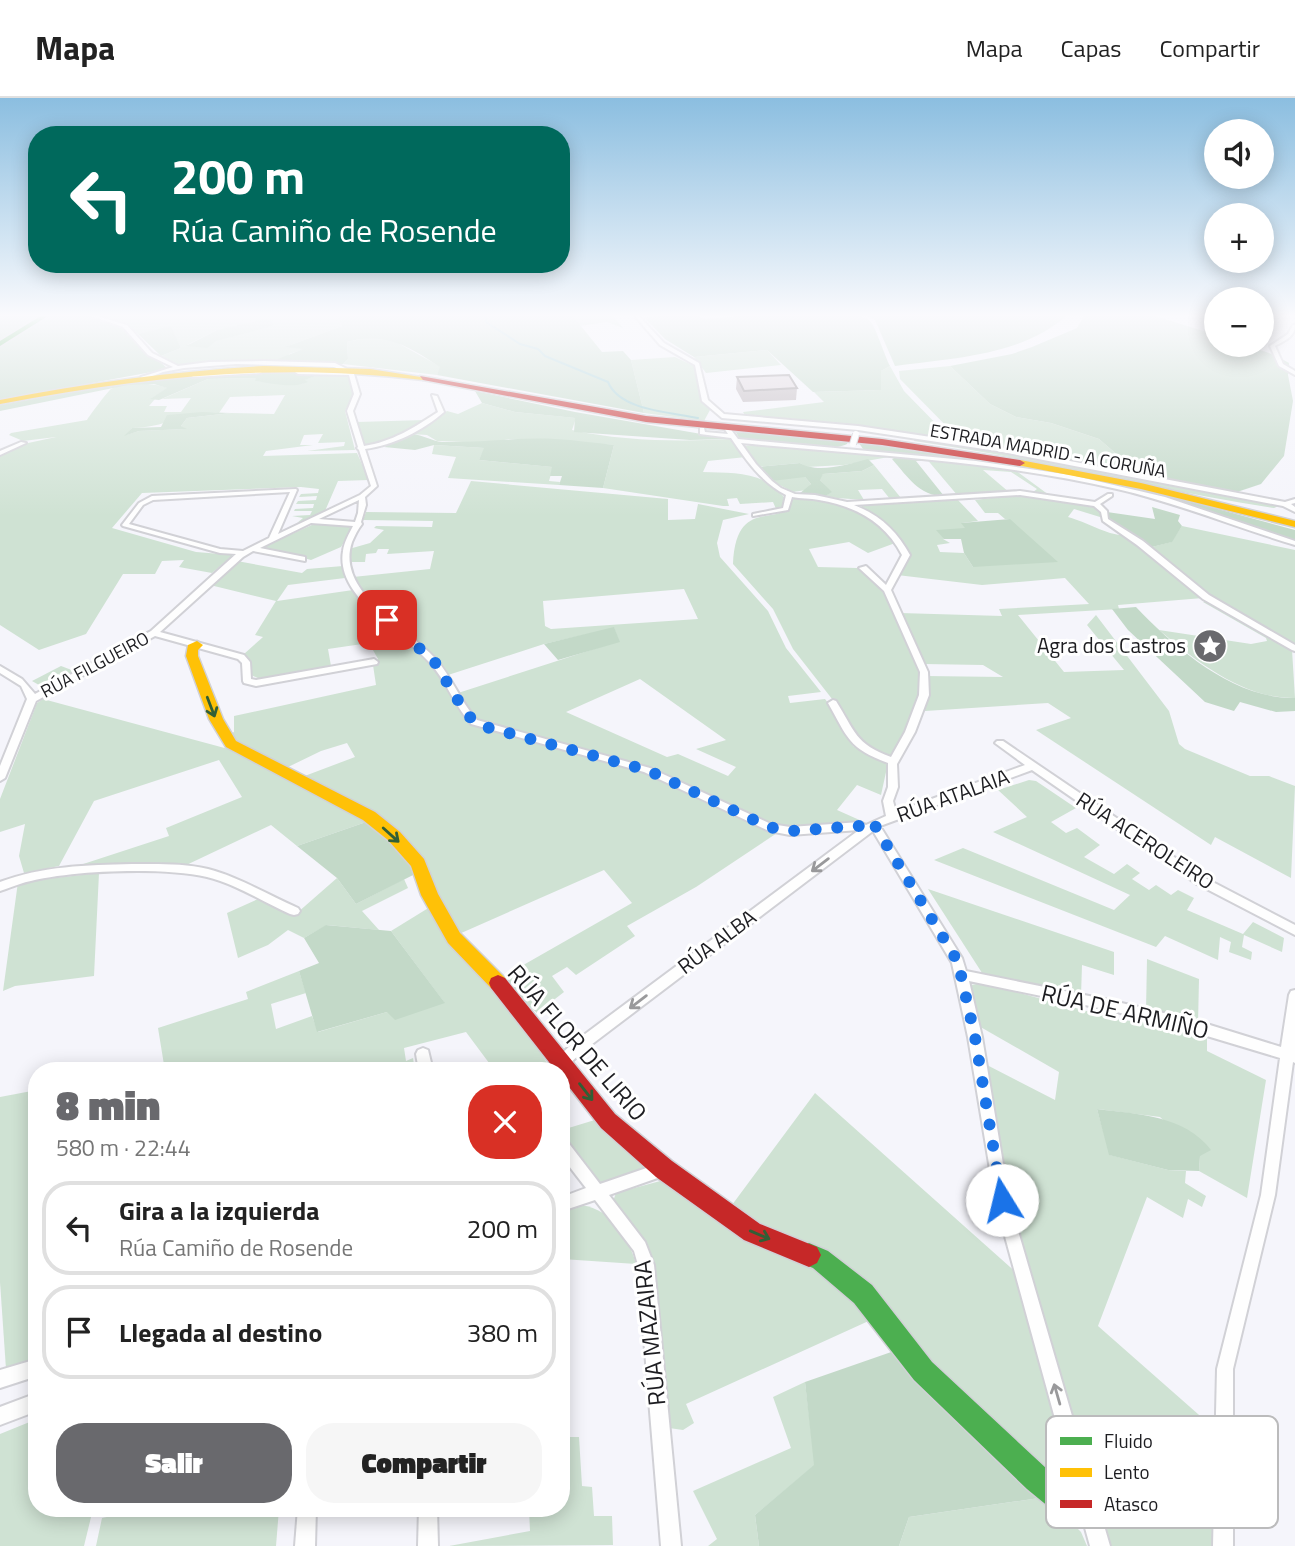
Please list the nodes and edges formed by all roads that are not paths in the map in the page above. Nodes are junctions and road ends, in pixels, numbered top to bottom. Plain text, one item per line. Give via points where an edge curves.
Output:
1 (122, 382) edge
2 (354, 382) edge
3 (438, 382) edge
4 (700, 382) edge
5 (434, 396) dead end
6 (0, 402) edge
7 (722, 426) junction
8 (857, 431) junction
9 (23, 443) dead end
10 (852, 447) junction
11 (359, 448) junction
12 (0, 453) edge
13 (1293, 491) dead end
14 (789, 494) junction
15 (1110, 495) dead end
16 (362, 496) junction
17 (849, 503) junction
18 (1214, 503) junction
19 (1096, 504) junction
20 (1292, 511) edge
21 (755, 515) dead end
22 (312, 521) junction
23 (359, 524) junction
24 (272, 540) junction
25 (1295, 543) edge
26 (253, 549) junction
27 (245, 553) junction
28 (303, 559) dead end
29 (863, 568) dead end
30 (887, 590) junction
31 (154, 633) junction
32 (197, 645) junction
33 (1295, 648) edge
34 (374, 662) dead end
35 (0, 669) edge
36 (11, 676) junction
37 (0, 680) edge
38 (32, 699) junction
39 (833, 703) dead end
40 (1000, 743) dead end
41 (893, 761) junction
42 (1032, 766) junction
43 (0, 778) edge
44 (892, 818) junction
45 (871, 827) junction
46 (0, 887) edge
47 (294, 911) dead end
48 (1295, 930) edge
49 (962, 975) junction
50 (1295, 995) edge
51 (423, 1054) dead end
52 (1291, 1056) edge
53 (424, 1062) edge
54 (562, 1062) joint
55 (570, 1072) edge
56 (1290, 1079) edge
57 (570, 1157) edge
58 (664, 1169) junction
59 (596, 1193) junction
60 (570, 1201) edge
61 (28, 1370) edge
62 (0, 1380) edge
63 (28, 1405) edge
64 (0, 1416) edge
65 (1062, 1416) edge
66 (1224, 1416) edge
67 (1046, 1486) edge
68 (307, 1517) edge
69 (428, 1517) edge
70 (1094, 1528) edge
71 (1223, 1528) edge
72 (305, 1546) edge
73 (428, 1546) edge
74 (671, 1546) edge
75 (1100, 1546) edge
76 (1223, 1546) edge

1 - 6 main road
2 - 11 street via 357,395 350,411
3 - 7 main road via 605,414
4 - 7 street
5 - 11 street via 441,412 419,428 391,443
7 - 8 street
7 - 10 street
7 - 14 street via 757,470
7 - 18 main road, ESTRADA MADRID - A CORUÑA via 737,422 774,432 1036,464
8 - 10 street, bridge
8 - 20 street via 1032,455
9 - 12 street
10 - 25 street via 1109,485
11 - 16 street via 375,483
13 - 20 street via 1289,495
14 - 17 street
14 - 21 street via 786,509
15 - 19 street
16 - 22 street, RÚA FILGUEIRO
16 - 23 street
17 - 19 street via 1020,493
17 - 30 street via 883,524 904,550 906,555
18 - 20 main road
18 - 20 main road, ESTRADA MADRID - A CORUÑA via 1255,513
19 - 33 street via 1104,511 1105,520 1191,587
22 - 23 street
22 - 24 street, RÚA FILGUEIRO
23 - 45 street via 345,547 349,576 358,592 434,661 474,722 647,770 769,827 790,831
24 - 26 street, RÚA FILGUEIRO
24 - 27 street via 294,490 152,498 141,504 125,525 220,551
26 - 27 street, RÚA FILGUEIRO
26 - 28 street
27 - 31 street, RÚA FILGUEIRO
29 - 30 street
30 - 41 street via 924,672 924,695
31 - 32 street
31 - 38 street, RÚA FILGUEIRO
32 - 34 street via 241,657 246,662 247,681 256,683
32 -> 54 main road, RÚA FLOR DE LIRIO via 192,656 216,719 231,744 369,816 394,836 418,863 429,895 454,938 514,999
35 - 36 street
36 - 37 street
36 - 38 street via 30,691
38 - 43 street
39 - 41 street via 855,744
40 - 42 street, RÚA ACEROLEIRO
41 - 44 street via 888,801
42 - 44 street, RÚA ATALAIA
42 - 48 street, RÚA ACEROLEIRO via 1200,880
44 - 45 street, RÚA ATALAIA
45 - 49 street
45 -> 54 street, RÚA ALBA
46 - 47 street via 27,875 55,871 191,872 219,878
49 - 52 street, RÚA DE ARMIÑO via 1184,1024
65 -> 49 street via 1002,1200
50 - 52 street
51 - 53 street
52 - 56 street
55 -> 58 main road, RÚA FLOR DE LIRIO via 608,1121
56 - 66 street via 1268,1195 1225,1369
57 - 59 street, RÚA MAZAIRA
58 - 59 street
58 -> 67 main road, RÚA FLOR DE LIRIO via 752,1232 820,1259 853,1285 923,1371
59 - 60 street
59 - 74 street, RÚA MAZAIRA via 640,1247 646,1265
61 - 62 street
63 - 64 street
68 - 72 street
69 - 73 street
70 - 75 street
71 - 76 street

